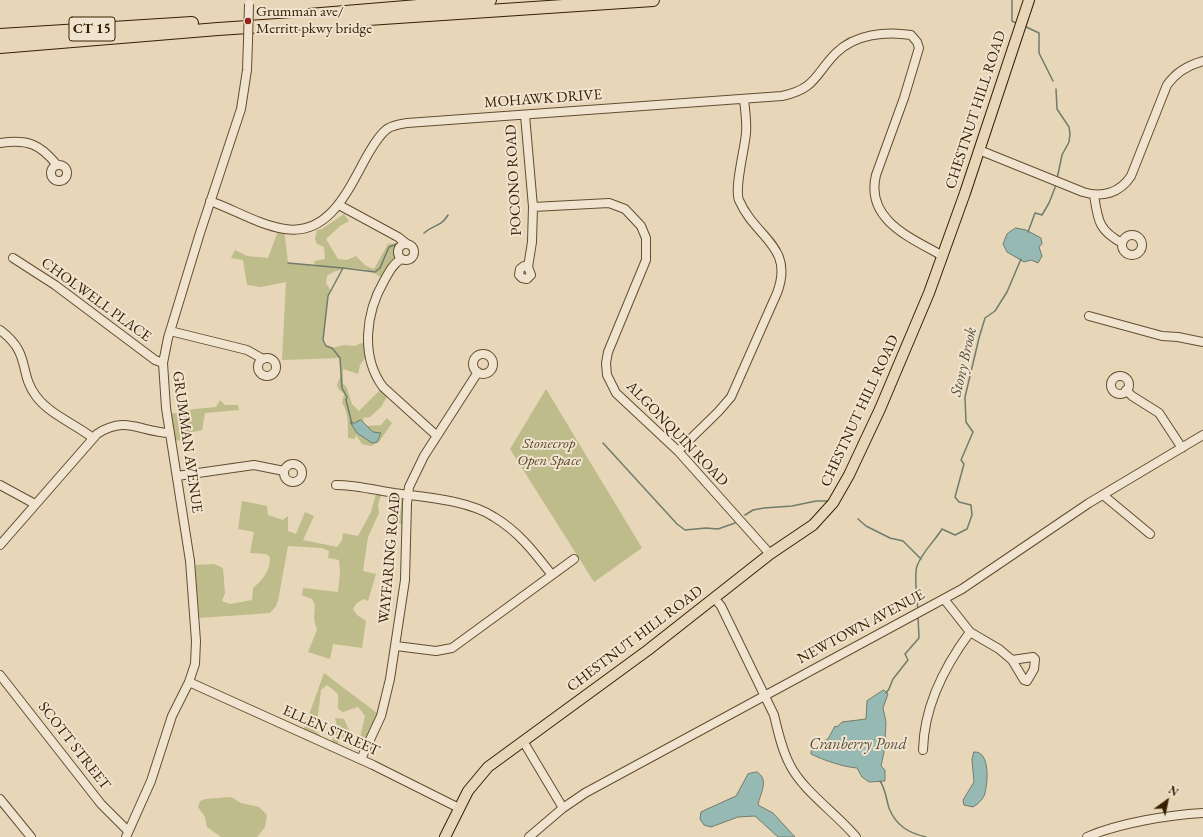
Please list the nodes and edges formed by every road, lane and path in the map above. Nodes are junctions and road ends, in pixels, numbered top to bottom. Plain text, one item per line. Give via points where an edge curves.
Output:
1 (490, 0) edge
2 (653, 0) edge
3 (1029, 0) edge
4 (249, 2) edge
5 (0, 35) edge
6 (0, 47) edge
7 (1203, 61) edge
8 (744, 99) junction
9 (525, 115) junction
10 (0, 143) edge
11 (979, 150) junction
12 (57, 166) dead end
13 (1094, 196) junction
14 (210, 201) junction
15 (339, 205) junction
16 (533, 206) junction
17 (1122, 243) dead end
18 (407, 244) junction
19 (943, 256) junction
20 (13, 258) dead end
21 (401, 259) junction
22 (528, 267) dead end
23 (1089, 316) dead end
24 (0, 330) edge
25 (170, 331) junction
26 (1203, 342) edge
27 (263, 359) dead end
28 (163, 363) junction
29 (478, 372) dead end
30 (1126, 390) dead end
31 (170, 434) junction
32 (437, 436) junction
33 (1203, 436) edge
34 (93, 438) junction
35 (1182, 448) junction
36 (678, 451) junction
37 (284, 472) dead end
38 (177, 476) junction
39 (0, 485) edge
40 (336, 485) dead end
41 (407, 495) junction
42 (1103, 495) junction
43 (35, 504) junction
44 (1150, 534) dead end
45 (0, 545) edge
46 (770, 554) junction
47 (574, 559) dead end
48 (552, 575) junction
49 (715, 599) junction
50 (944, 599) junction
51 (970, 632) junction
52 (396, 646) junction
53 (1012, 660) dead end
54 (0, 675) edge
55 (189, 682) junction
56 (764, 696) junction
57 (523, 741) junction
58 (923, 750) dead end
59 (361, 759) junction
60 (0, 799) edge
61 (459, 808) junction
62 (563, 808) junction
63 (1203, 813) edge
64 (127, 834) edge
65 (31, 837) edge
66 (445, 837) edge
67 (529, 837) edge
68 (856, 837) edge
69 (1087, 837) edge

1 - 5 highway, CT 15 via 242,20
2 - 6 highway, CT 15 via 218,29
3 - 11 main road, CHESTNUT HILL ROAD
4 - 14 street, GRUMMAN AVENUE, bridge via 247,70 241,109
7 - 13 street via 1184,68 1173,76 1167,85 1128,180 1114,192
8 - 9 street, MOHAWK DRIVE
8 - 19 street, MOHAWK DRIVE via 796,93 809,86 835,53 856,39 867,35 911,35 919,48 878,169 874,193 877,206 890,224
8 - 36 street via 746,132 738,198 778,254 783,274 731,397
9 - 15 street, MOHAWK DRIVE via 393,126 377,139
9 - 16 street, POCONO ROAD
10 - 12 street via 21,142 36,145 47,153
11 - 13 street
11 - 19 main road, CHESTNUT HILL ROAD
13 - 17 street via 1098,222 1107,234
14 - 15 street, MOHAWK DRIVE via 274,227 292,230 314,225
14 - 25 street, GRUMMAN AVENUE
15 - 18 street
16 - 22 street, POCONO ROAD
16 - 36 street, ALGONQUIN ROAD via 609,202 625,210 640,226 646,238 646,260 608,352 607,375 612,388 621,399
18 - 21 street via 399,248 398,254
18 - 21 street via 413,248 413,256 409,260
19 - 46 main road, CHESTNUT HILL ROAD via 886,396 840,492 831,507 817,521
20 - 28 street, CHOLWELL PLACE via 55,285 155,360
21 - 32 street via 393,266 372,305 368,340 372,367 382,387
23 - 26 street via 1162,336
24 - 34 street via 22,354 31,389 39,400
25 - 27 street via 247,350
25 - 28 street, GRUMMAN AVENUE
28 - 31 street, GRUMMAN AVENUE
29 - 32 street, WAYFARING ROAD
30 - 35 street via 1159,413
31 - 34 street via 123,424 103,430
31 - 38 street, GRUMMAN AVENUE
32 - 41 street, WAYFARING ROAD via 419,466
33 - 35 street, NEWTOWN AVENUE
34 - 43 street
35 - 42 street, NEWTOWN AVENUE
36 - 46 street, ALGONQUIN ROAD
37 - 38 street via 254,464
38 - 55 street, GRUMMAN AVENUE via 190,561 196,641 195,664
39 - 43 street
40 - 41 street
41 - 48 street via 455,503 488,513 524,540
41 - 52 street, WAYFARING ROAD via 405,575
42 - 44 street
42 - 50 street, NEWTOWN AVENUE via 983,576
43 - 45 street
46 - 49 main road, CHESTNUT HILL ROAD
47 - 48 street
48 - 52 street via 452,648 436,651
49 - 56 street via 721,606
49 - 57 main road, CHESTNUT HILL ROAD
50 - 51 street
50 - 56 street, NEWTOWN AVENUE
51 - 53 street
51 - 58 street via 938,684 930,710
52 - 59 street, WAYFARING ROAD via 383,710
54 - 64 street, SCOTT STREET
55 - 59 street, ELLEN STREET
55 - 64 street, GRUMMAN AVENUE via 172,716 151,781
56 - 62 street, NEWTOWN AVENUE via 593,788
56 - 68 street via 774,715 778,733 794,772
57 - 61 main road, CHESTNUT HILL ROAD via 481,773
57 - 62 street
59 - 61 street, ELLEN STREET
60 - 65 street
61 - 66 main road, CHESTNUT HILL ROAD
62 - 67 street, NEWTOWN AVENUE
63 - 69 street via 1127,825

